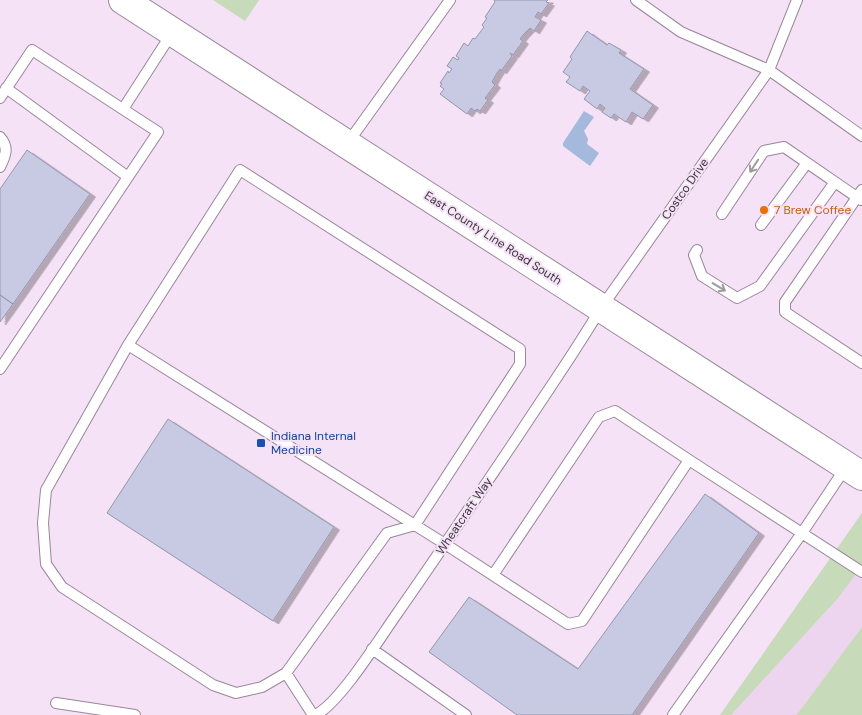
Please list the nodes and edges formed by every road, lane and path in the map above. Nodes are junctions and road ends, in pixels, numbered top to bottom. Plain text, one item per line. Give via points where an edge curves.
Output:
1 (123, 0) edge
2 (450, 0) edge
3 (636, 0) edge
4 (797, 0) edge
5 (172, 32) junction
6 (769, 70) junction
7 (6, 88) junction
8 (0, 98) edge
9 (123, 109) junction
10 (862, 136) edge
11 (0, 137) edge
12 (346, 144) junction
13 (807, 163) junction
14 (0, 167) edge
15 (128, 177) junction
16 (835, 182) junction
17 (860, 196) edge
18 (722, 214) dead end
19 (761, 225) dead end
20 (697, 250) dead end
21 (601, 308) junction
22 (128, 344) junction
23 (862, 363) edge
24 (0, 368) edge
25 (689, 460) junction
26 (854, 471) edge
27 (415, 525) junction
28 (802, 533) junction
29 (445, 544) junction
30 (862, 572) edge
31 (493, 575) junction
32 (372, 649) junction
33 (286, 673) junction
34 (56, 703) dead end
35 (136, 715) edge
36 (314, 715) edge
37 (466, 715) edge
38 (673, 715) edge

1 - 5 main road, East County Line Road South
2 - 12 lane
3 - 6 lane via 681,32
4 - 6 lane, Costco Drive
5 - 9 lane
5 - 12 main road, East County Line Road South
6 - 10 lane
6 - 21 lane, Costco Drive
7 - 8 lane
7 - 9 lane via 32,50
7 - 15 lane
9 - 15 lane via 158,132
11 - 14 lane via 5,142 6,154
12 - 21 main road, East County Line Road South
13 - 16 lane
13 -> 18 lane via 784,147 764,151
13 - 19 lane
15 - 24 lane
16 - 17 lane
20 -> 16 lane via 694,255 702,276 737,298 760,286
17 - 23 lane via 785,302 785,312
21 - 26 main road, East County Line Road South
21 - 29 lane, Wheatcraft Way via 579,346
22 - 27 lane
22 - 27 lane via 240,170 520,350 520,364
22 - 33 lane via 46,490 43,523 46,564 62,587 213,685 236,693 262,687
25 - 28 lane
25 - 31 lane via 615,411 599,417
25 - 31 lane via 582,621 568,624
26 - 28 lane
27 - 29 lane
27 - 33 lane via 387,533
28 - 30 lane
28 - 38 lane
29 - 31 lane
29 - 32 lane, Wheatcraft Way
32 - 36 lane, Wheatcraft Way via 339,693
32 - 37 lane
33 - 36 lane
34 - 35 lane

